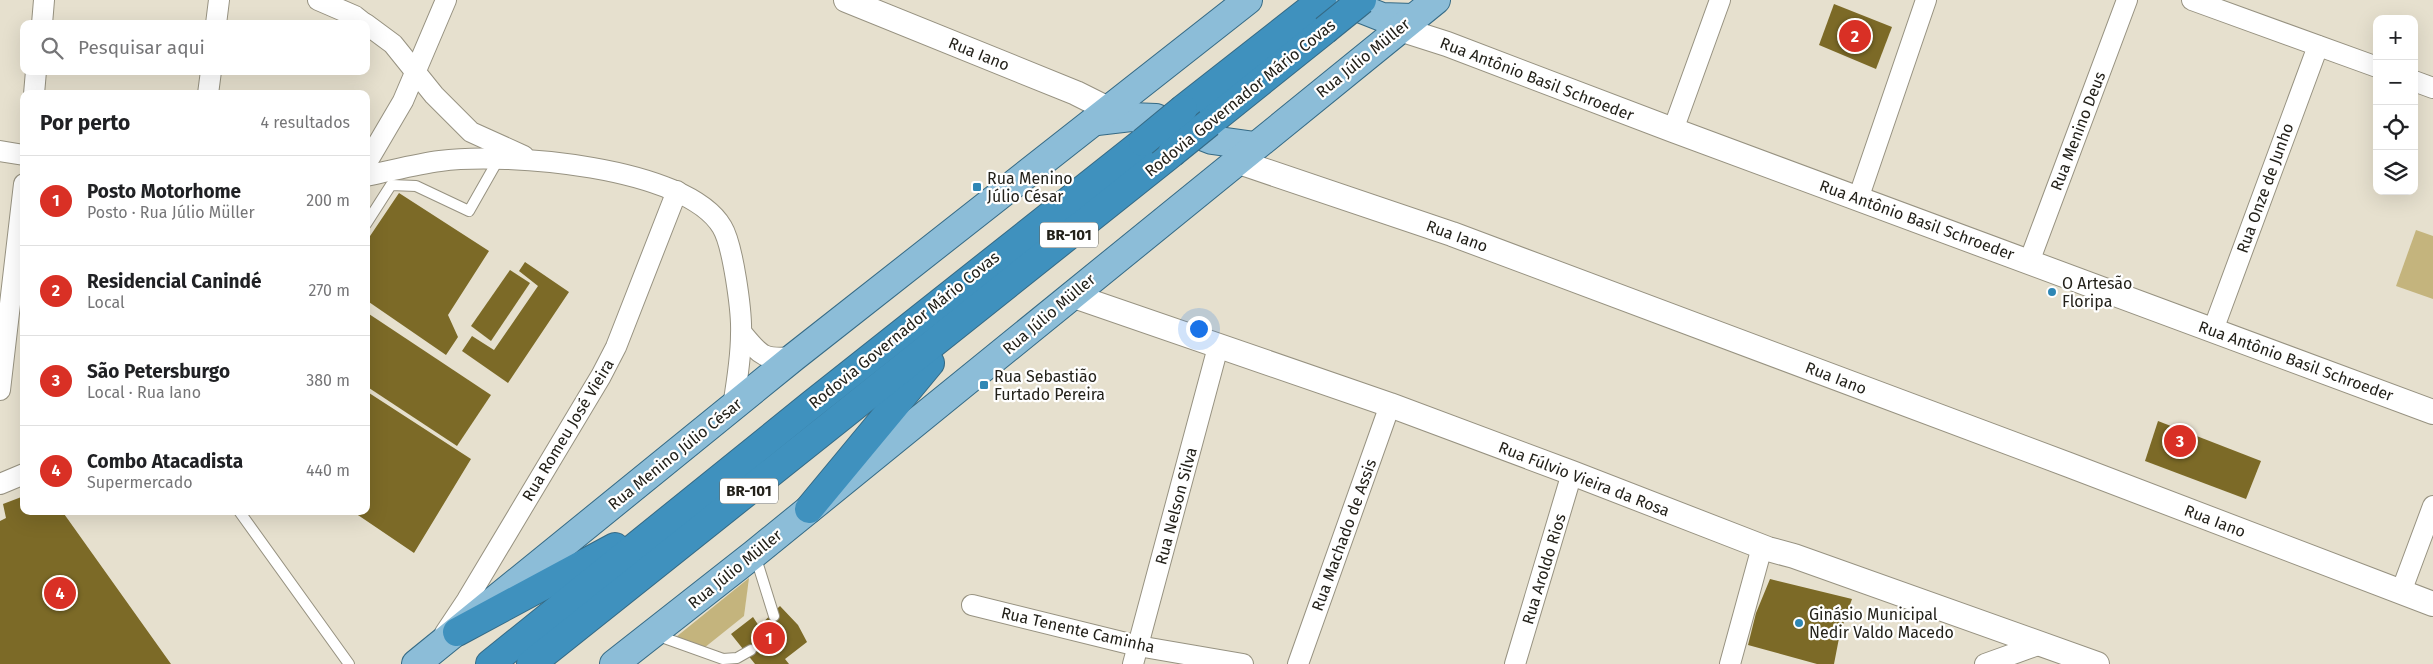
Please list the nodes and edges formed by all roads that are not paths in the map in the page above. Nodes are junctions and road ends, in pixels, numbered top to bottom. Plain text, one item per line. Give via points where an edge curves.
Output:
1 (44, 0) edge
2 (219, 0) edge
3 (318, 0) edge
4 (446, 0) edge
5 (846, 0) edge
6 (1248, 0) edge
7 (1322, 0) edge
8 (1339, 0) edge
9 (1436, 0) edge
10 (1720, 0) edge
11 (1926, 0) edge
12 (2127, 0) edge
13 (2192, 0) edge
14 (1369, 8) edge
15 (42, 20) edge
16 (216, 20) edge
17 (360, 20) edge
18 (370, 27) edge
19 (1399, 30) junction
20 (2318, 46) junction
21 (2373, 66) edge
22 (416, 74) junction
23 (36, 75) edge
24 (210, 75) edge
25 (2418, 82) edge
26 (1144, 84) junction
27 (2433, 88) edge
28 (34, 90) edge
29 (209, 90) edge
30 (1104, 116) junction
31 (1156, 118) junction
32 (1673, 130) junction
33 (1210, 131) junction
34 (0, 151) edge
35 (20, 154) edge
36 (370, 157) edge
37 (531, 159) junction
38 (498, 160) junction
39 (1238, 160) junction
40 (370, 175) edge
41 (677, 191) junction
42 (1858, 199) junction
43 (20, 218) edge
44 (370, 218) edge
45 (2029, 262) junction
46 (1071, 295) junction
47 (968, 317) junction
48 (2212, 330) junction
49 (742, 333) junction
50 (1218, 347) junction
51 (794, 357) junction
52 (0, 390) edge
53 (1390, 405) junction
54 (733, 406) junction
55 (2433, 412) edge
56 (1572, 473) junction
57 (20, 476) edge
58 (0, 484) edge
59 (2433, 506) edge
60 (809, 509) junction
61 (676, 514) junction
62 (242, 515) edge
63 (1762, 548) junction
64 (754, 554) junction
65 (2401, 592) junction
66 (2433, 604) edge
67 (972, 605) dead end
68 (774, 616) dead end
69 (457, 632) junction
70 (653, 634) junction
71 (2038, 644) junction
72 (751, 650) dead end
73 (1136, 655) edge
74 (423, 659) edge
75 (350, 664) edge
76 (490, 664) edge
77 (531, 664) edge
78 (614, 664) edge
79 (1243, 664) edge
80 (1298, 664) edge
81 (1515, 664) edge
82 (1730, 664) edge
83 (1985, 664) edge
84 (2097, 664) edge

1 - 15 street
2 - 16 street
3 - 17 street
4 - 22 street
5 - 30 street, Rua Iano via 1076,93
6 - 26 main road, Rua Menino Júlio César
7 - 61 highway, Rodovia Governador Mário Covas / BR-101, bridge
8 - 14 main road, Rua Antônio Basil Schroeder
9 - 19 main road, Rua Júlio Müller
10 - 32 street
11 - 42 street
12 - 45 street, Rua Menino Deus
13 - 20 street
14 - 19 main road, Rua Antônio Basil Schroeder via 1398,19
14 - 33 highway, Rodovia Governador Mário Covas / BR-101, bridge via 1325,30
18 - 22 street via 393,44
19 - 32 street, Rua Antônio Basil Schroeder via 1447,44
19 - 39 main road, Rua Júlio Müller
20 - 21 street
20 - 48 street, Rua Onze de Junho
22 - 36 street
22 - 37 street via 471,132
23 - 28 street
24 - 29 street
25 - 27 street
26 - 30 main road, Rua Menino Júlio César
26 - 31 main road via 1146,102
30 - 31 main road, Rua Iano
30 - 51 main road, Rua Menino Júlio César
31 - 33 main road, Rua Iano
32 - 42 street, Rua Antônio Basil Schroeder
33 - 39 main road, Rua Iano
33 - 39 main road via 1218,148
33 - 47 highway, Rodovia Governador Mário Covas / BR-101, bridge via 1172,154
34 - 35 street
37 - 38 street
37 - 41 street via 628,176
38 - 40 street via 441,160
38 - 44 lane via 469,211 416,186 391,185
39 - 46 main road, Rua Júlio Müller
39 - 65 street, Rua Iano via 1471,241
41 - 49 street via 710,211 728,238
41 - 74 street, Rua Romeu José Vieira via 626,326 601,376 467,600
42 - 45 street, Rua Antônio Basil Schroeder
43 - 52 street
45 - 48 street, Rua Antônio Basil Schroeder
46 - 50 street, Rua Fúlvio Vieira da Rosa
46 - 60 main road, Rua Júlio Müller
47 - 60 highway
47 - 77 highway, Rodovia Governador Mário Covas / BR-101
48 - 55 street, Rua Antônio Basil Schroeder
49 - 51 street via 759,355 774,359
49 - 54 street
50 - 53 street, Rua Fúlvio Vieira da Rosa
50 - 73 street, Rua Nelson Silva
51 - 54 main road, Rua Menino Júlio César
53 - 56 street, Rua Fúlvio Vieira da Rosa
53 - 80 street, Rua Machado de Assis
54 - 69 main road, Rua Menino Júlio César
56 - 63 street, Rua Fúlvio Vieira da Rosa
56 - 81 street, Rua Aroldo Rios
57 - 58 street
59 - 65 street
60 - 64 main road, Rua Júlio Müller
61 - 69 highway
61 - 76 highway, Rodovia Governador Mário Covas / BR-101
62 - 75 lane
63 - 71 street, Rua Fúlvio Vieira da Rosa via 1794,556
63 - 82 street
64 - 68 lane
64 - 70 main road, Rua Júlio Müller
65 - 66 street, Rua Iano
67 - 73 street, Rua Tenente Caminha
69 - 74 main road, Rua Menino Júlio César
70 - 72 lane via 723,659 737,658
70 - 78 main road, Rua Júlio Müller
71 - 83 street
71 - 84 street, Rua Fúlvio Vieira da Rosa
73 - 79 street, Rua Tenente Caminha

